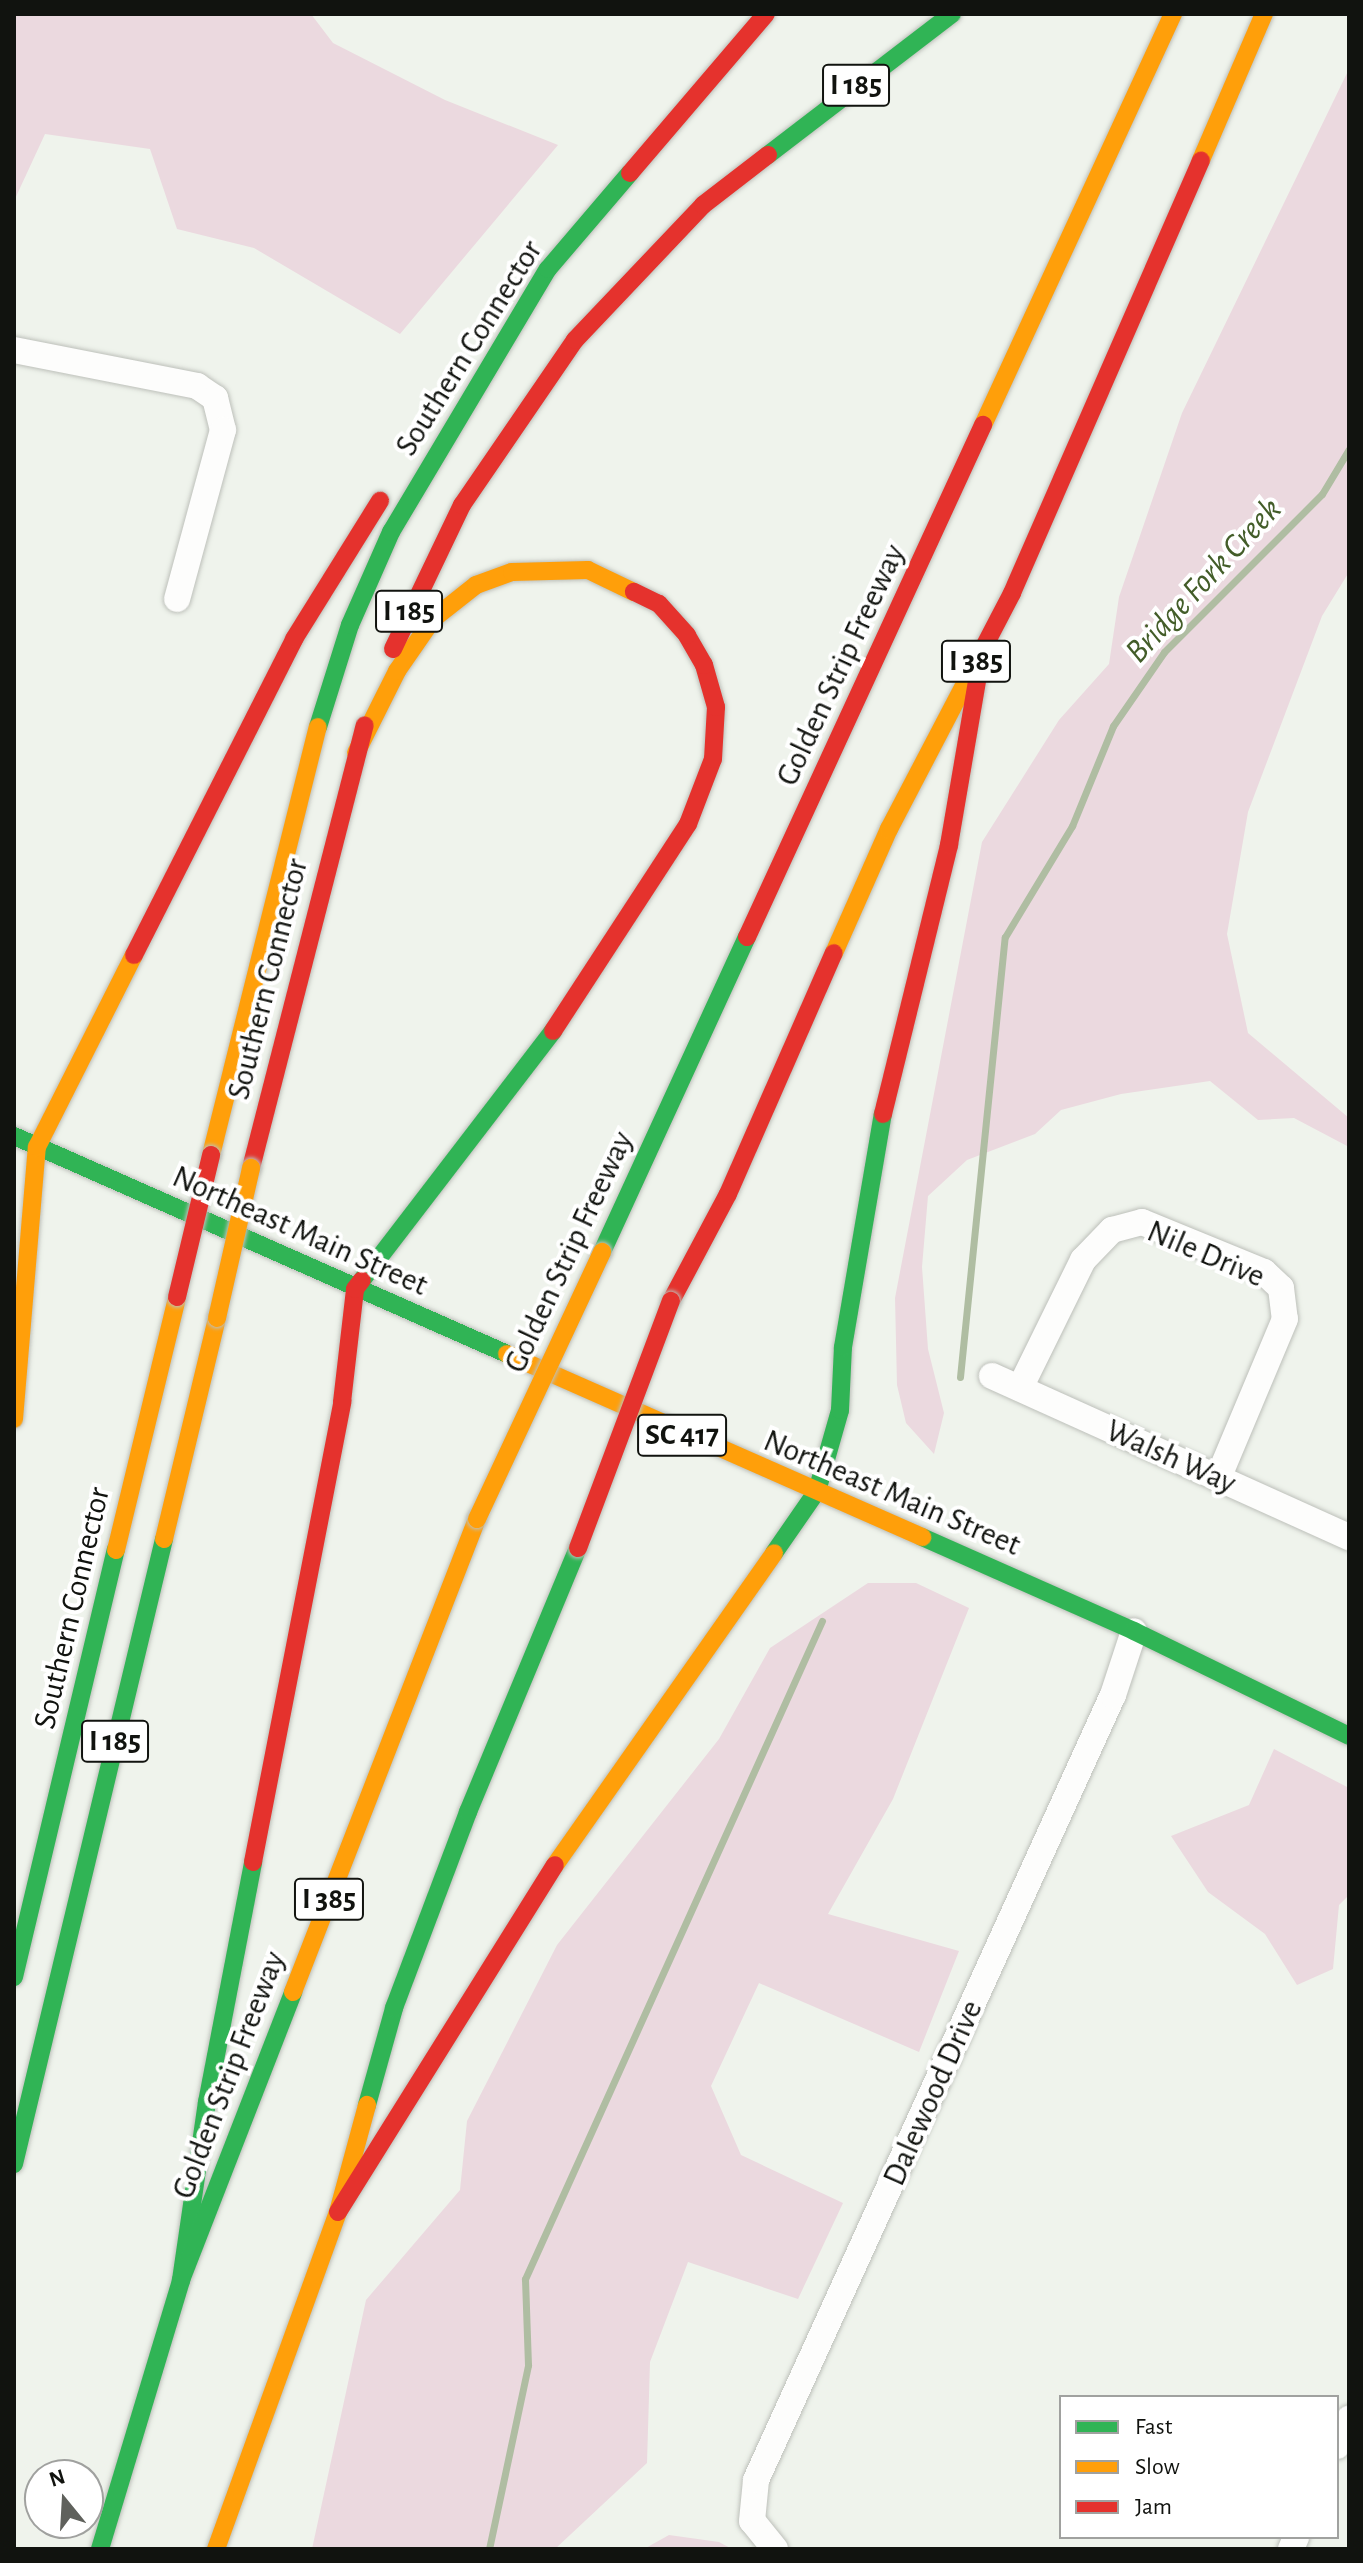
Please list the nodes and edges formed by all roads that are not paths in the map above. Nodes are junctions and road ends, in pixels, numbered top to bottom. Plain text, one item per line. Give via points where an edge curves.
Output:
1 (766, 14) edge
2 (952, 14) edge
3 (1173, 14) edge
4 (1264, 14) edge
5 (548, 269) junction
6 (14, 350) edge
7 (426, 435) dead end
8 (393, 482) dead end
9 (177, 599) dead end
10 (982, 651) junction
11 (356, 753) junction
12 (14, 1136) edge
13 (37, 1147) junction
14 (355, 1289) junction
15 (992, 1376) dead end
16 (1020, 1388) junction
17 (14, 1419) edge
18 (1218, 1478) junction
19 (817, 1491) junction
20 (1349, 1537) edge
21 (1134, 1631) junction
22 (1349, 1736) edge
23 (14, 1977) edge
24 (14, 2164) edge
25 (338, 2212) junction
26 (181, 2280) junction
27 (1349, 2419) edge
28 (1339, 2442) edge
29 (100, 2549) edge
30 (216, 2549) edge
31 (775, 2549) edge

1 - 5 main road, Southern Connector / I 185
2 - 11 main road, Southern Connector / I 185 via 703,205 575,340 462,505 414,597
3 - 26 main road, Golden Strip Freeway / I 385, bridge via 477,1519
4 - 10 main road, I 385 via 1019,579
5 - 7 main road
5 - 23 main road, Southern Connector / I 185, bridge via 391,532 350,625 305,766
6 - 9 street via 197,386 215,398 223,430
8 - 13 main road via 294,639
10 - 19 main road via 949,845 889,1082 843,1347 840,1410
10 - 25 main road, I 385, bridge via 889,829 728,1194 671,1301 394,2008
11 - 14 main road via 397,671 433,619 476,585 524,571 588,570 659,604 687,635 704,665 716,707 713,759 688,824 641,902 555,1028
11 - 24 main road, Southern Connector / I 185, bridge via 251,1168
12 - 13 main road, Northeast Main Street / SC 417
13 - 14 main road, Northeast Main Street / SC 417
13 - 17 main road
14 - 19 main road, Northeast Main Street / SC 417
14 - 26 main road via 342,1402 207,2102
15 - 16 street, Walsh Way
16 - 18 street, Walsh Way
16 - 18 street, Nile Drive via 1083,1260 1112,1230 1142,1222 1264,1272 1281,1288 1285,1319
18 - 20 street, Walsh Way
19 - 21 main road, Northeast Main Street / SC 417
19 - 25 main road via 541,1886
21 - 22 main road, Northeast Main Street / SC 417
21 - 31 street, Dalewood Drive via 1113,1695 756,2480 750,2499 752,2521
25 - 30 main road, I 385
26 - 29 main road, Golden Strip Freeway / I 385
27 - 28 street

